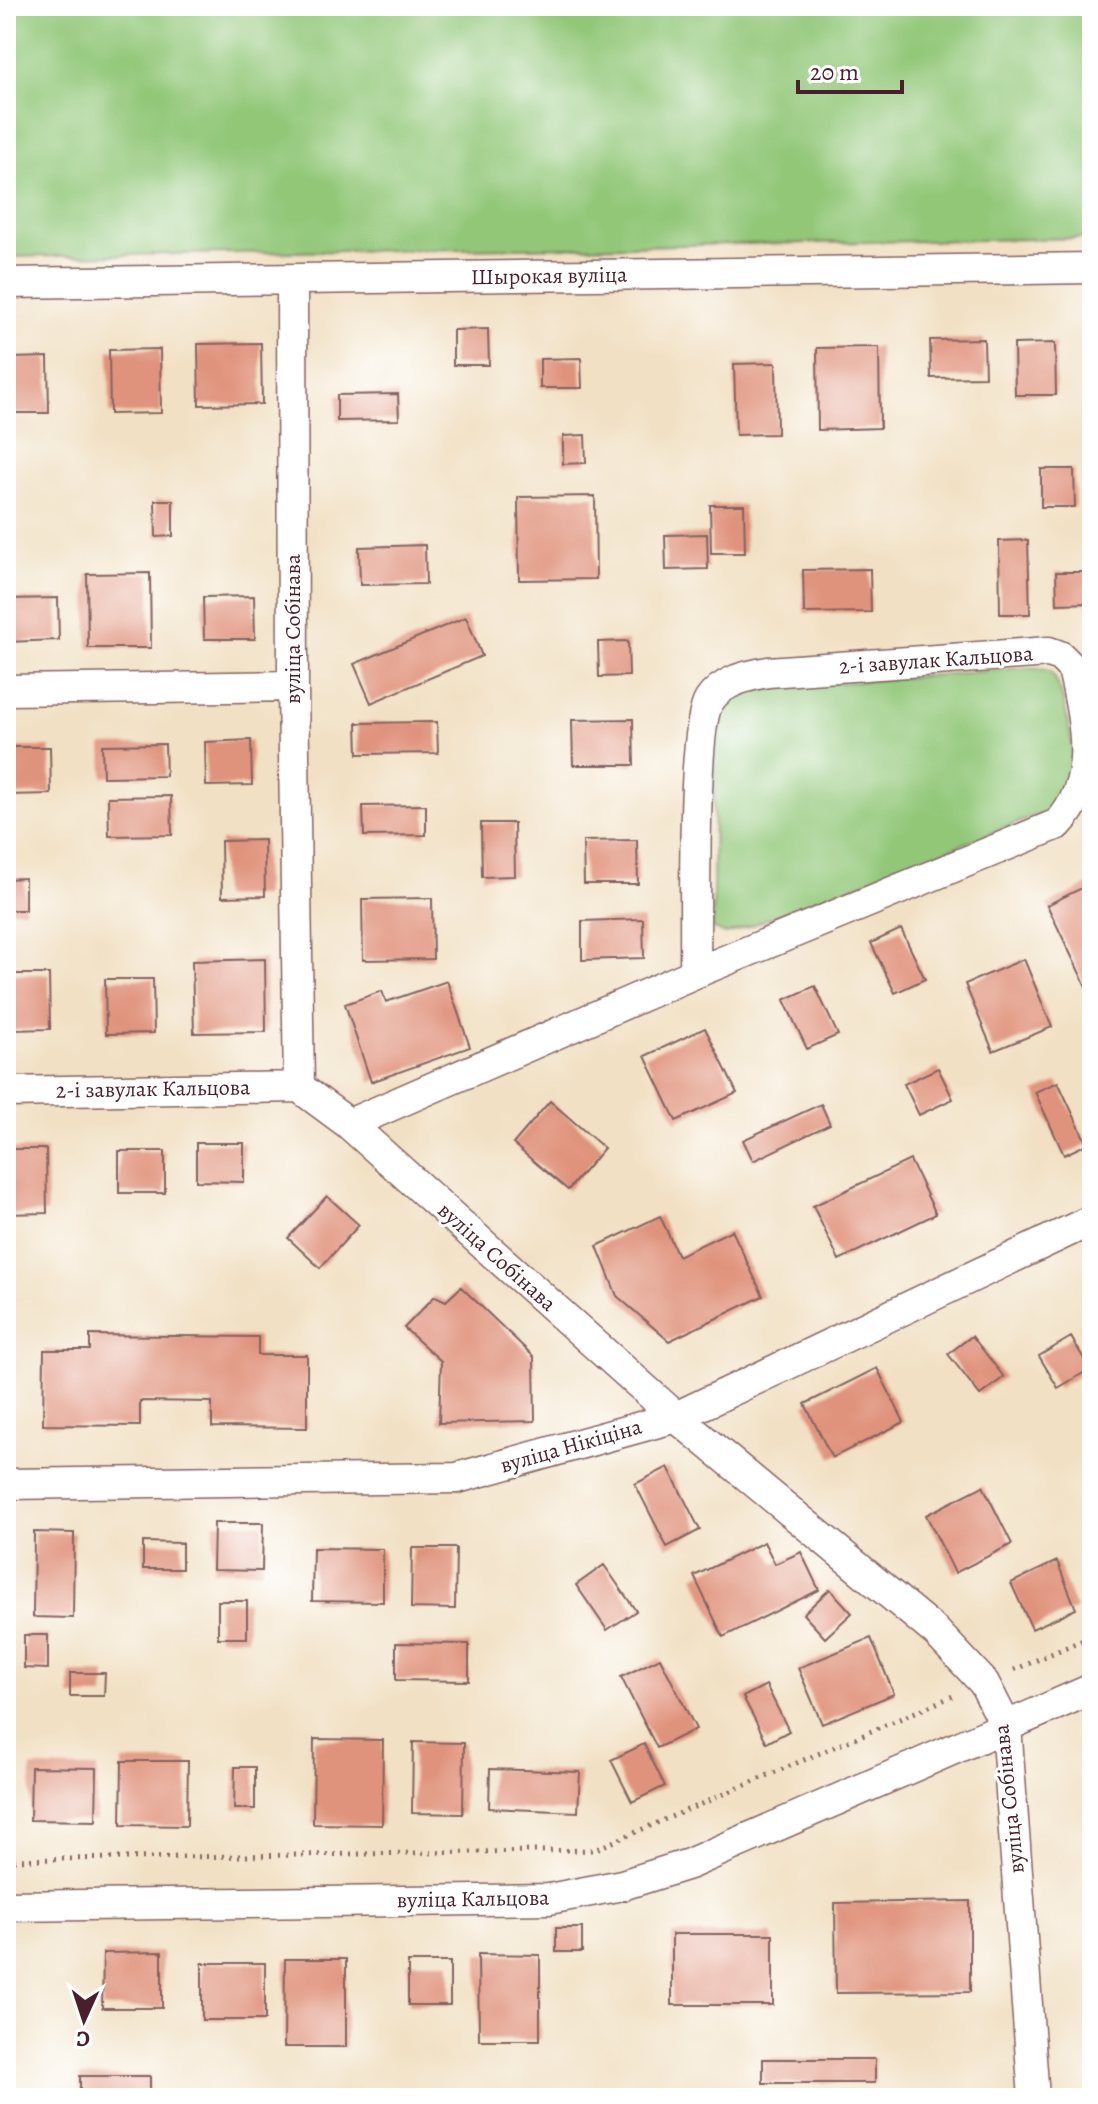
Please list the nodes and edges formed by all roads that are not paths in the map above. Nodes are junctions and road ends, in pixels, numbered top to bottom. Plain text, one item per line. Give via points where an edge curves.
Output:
1 (1092, 268) edge
2 (292, 280) junction
3 (6, 283) edge
4 (293, 686) junction
5 (6, 690) edge
6 (695, 973) junction
7 (299, 1087) junction
8 (6, 1092) edge
9 (349, 1124) junction
10 (1092, 1220) edge
11 (676, 1417) junction
12 (6, 1484) edge
13 (1092, 1689) edge
14 (1006, 1726) junction
15 (6, 1906) edge
16 (1034, 2098) edge

1 - 2 street, Шырокая вуліца
2 - 3 street, Шырокая вуліца
2 - 4 street, вуліца Собінава
4 - 5 street
4 - 7 street, вуліца Собінава
6 - 6 street, 2-і завулак Кальцова via 700,748 708,702 727,684 768,672 1049,652 1073,669 1090,747 1076,805 1058,824
6 - 9 street, 2-і завулак Кальцова
7 - 8 street, 2-і завулак Кальцова
7 - 9 street, вуліца Собінава
9 - 11 street, вуліца Собінава
10 - 11 street, вуліца Нікіціна
11 - 12 street, вуліца Нікіціна via 457,1478
11 - 14 street, вуліца Собінава via 936,1632 984,1683
13 - 14 street, вуліца Кальцова
14 - 15 street, вуліца Кальцова via 689,1864 622,1885 549,1899
14 - 16 street, вуліца Собінава

